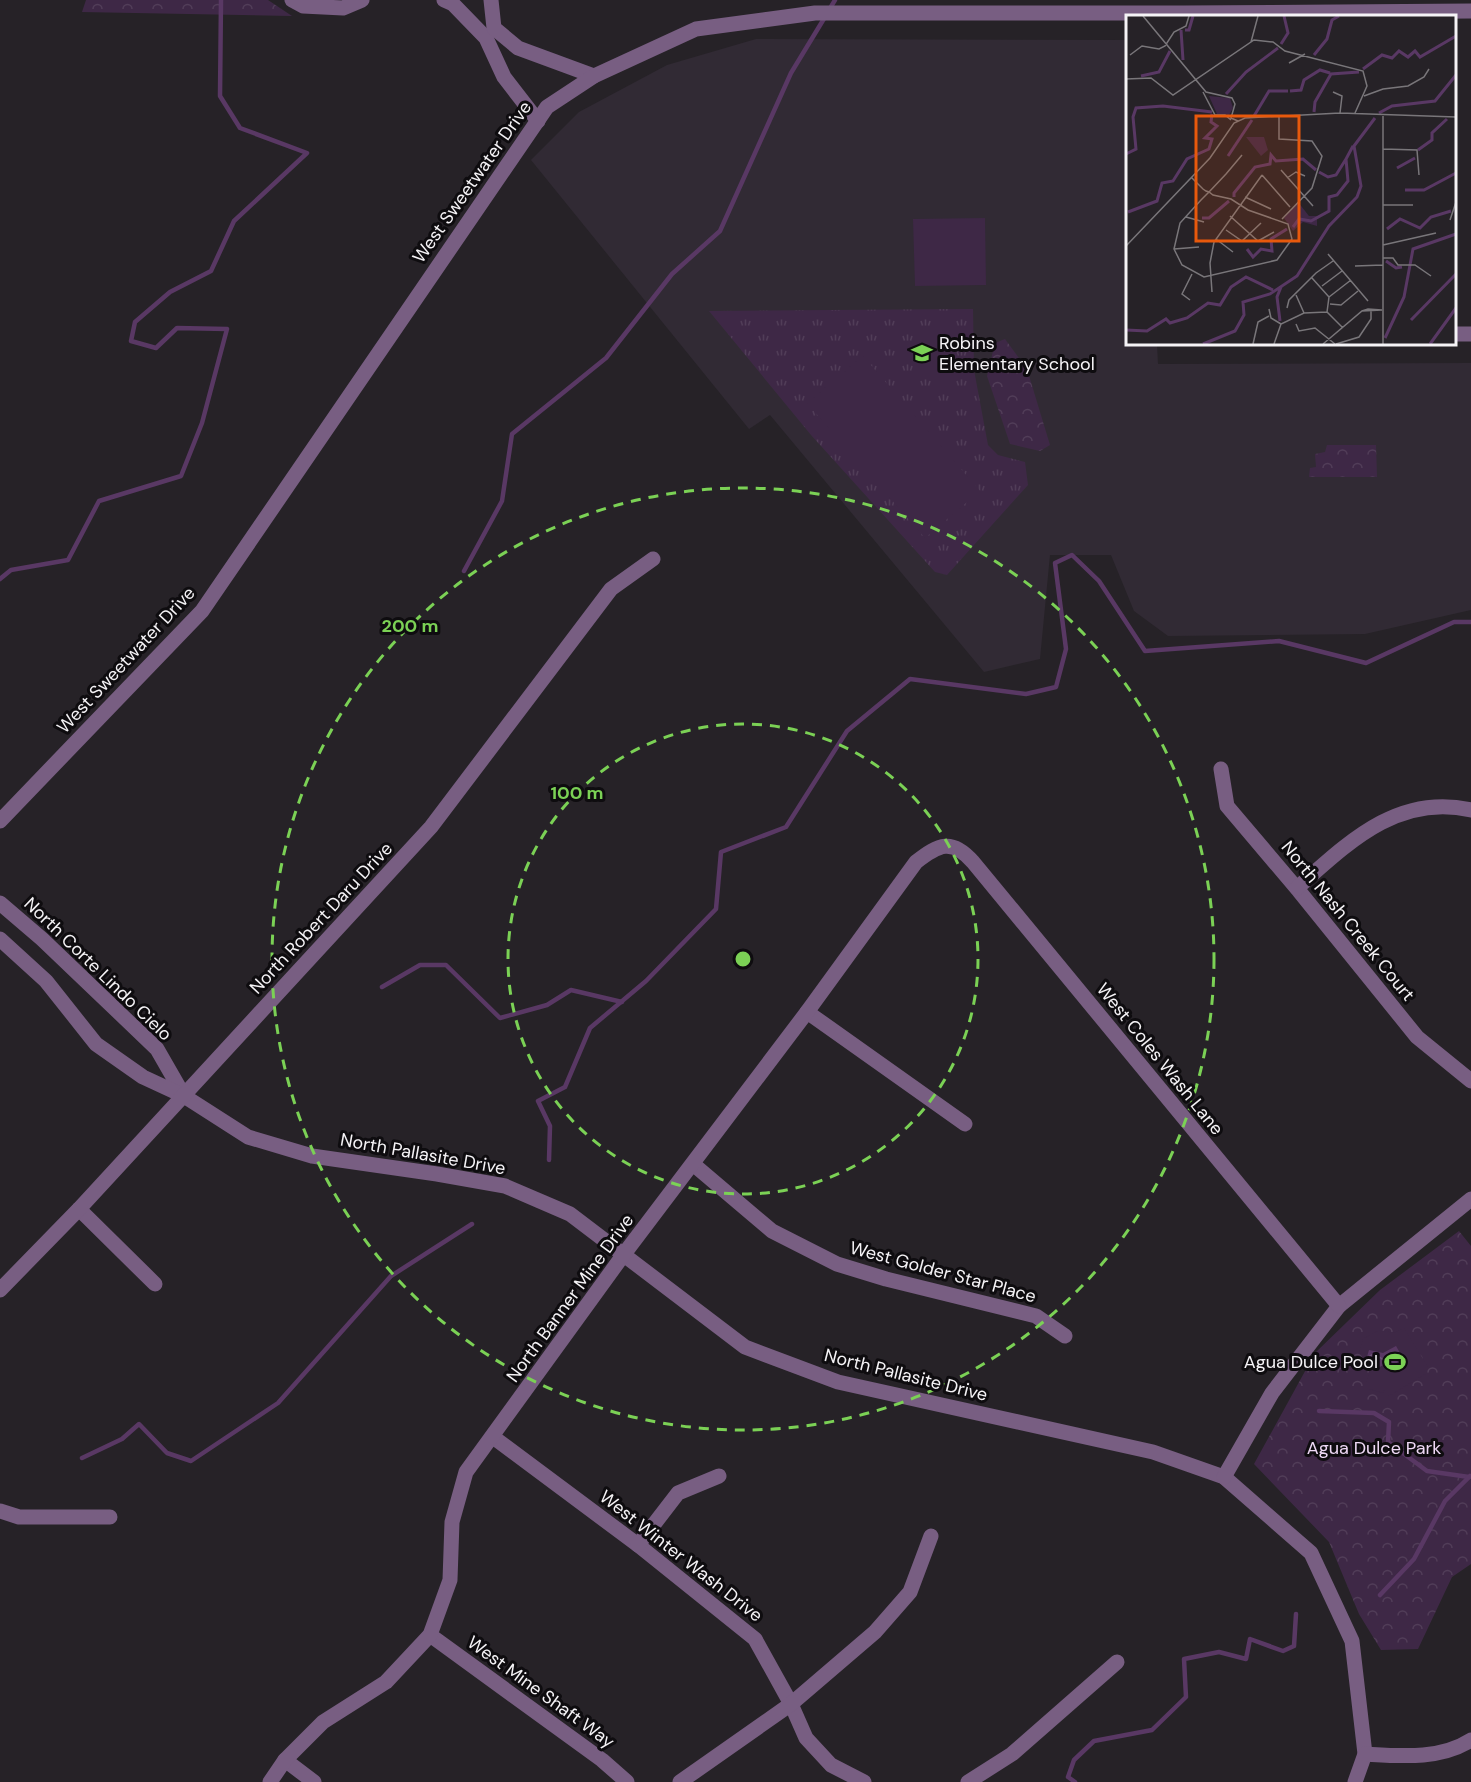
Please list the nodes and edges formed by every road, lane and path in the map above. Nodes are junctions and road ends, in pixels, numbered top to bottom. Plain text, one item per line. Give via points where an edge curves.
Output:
1 (292, 0) edge
2 (362, 0) edge
3 (444, 0) edge
4 (491, 0) edge
5 (1471, 10) edge
6 (1183, 15) edge
7 (594, 76) junction
8 (538, 121) junction
9 (653, 559) dead end
10 (1221, 769) dead end
11 (1471, 810) edge
12 (0, 821) edge
13 (944, 840) joint
14 (1297, 888) junction
15 (0, 903) edge
16 (0, 939) edge
17 (807, 1012) junction
18 (1471, 1081) edge
19 (184, 1096) junction
20 (965, 1124) dead end
21 (693, 1164) junction
22 (1471, 1199) edge
23 (79, 1209) junction
24 (624, 1254) junction
25 (155, 1284) dead end
26 (0, 1290) edge
27 (1339, 1306) junction
28 (1065, 1336) dead end
29 (493, 1437) junction
30 (719, 1476) dead end
31 (1224, 1477) junction
32 (0, 1511) edge
33 (110, 1517) dead end
34 (931, 1536) dead end
35 (638, 1545) junction
36 (430, 1635) junction
37 (1117, 1662) dead end
38 (791, 1704) junction
39 (1471, 1740) edge
40 (1365, 1754) junction
41 (285, 1760) junction
42 (270, 1782) edge
43 (314, 1782) edge
44 (627, 1782) edge
45 (680, 1782) edge
46 (864, 1782) edge
47 (968, 1782) edge
48 (1355, 1782) edge

1 - 2 street via 303,6 343,8
3 - 8 street via 453,4 486,38 504,77
4 - 7 street via 494,27 518,48
5 - 6 street, West Sweetwater Drive
6 - 7 street, West Sweetwater Drive via 815,13 696,28
7 - 8 street, West Sweetwater Drive via 547,107
8 - 12 street, West Sweetwater Drive via 202,611
9 - 19 street, North Robert Daru Drive via 611,589 431,827
10 - 14 street, North Nash Creek Court via 1227,806
11 - 14 street via 1425,809 1388,818 1354,838
13 - 17 street, North Banner Mine Drive via 916,862
13 - 27 street, West Coles Wash Lane via 973,862
14 - 18 street, North Nash Creek Court via 1417,1037
15 - 19 street, North Corte Lindo Cielo via 157,1049
16 - 19 street, North Pallasite Drive via 46,981 96,1044 144,1077
17 - 20 street
17 - 21 street, North Banner Mine Drive
19 - 23 street, North Robert Daru Drive
19 - 24 street, North Pallasite Drive via 248,1137 312,1156 505,1186 570,1214
21 - 24 street, North Banner Mine Drive
21 - 28 street, West Golder Star Place via 772,1231 837,1264 1036,1316
22 - 27 street
23 - 25 street
23 - 26 street, North Robert Daru Drive
24 - 29 street, North Banner Mine Drive
24 - 31 street, North Pallasite Drive via 745,1347 828,1378 1153,1452
27 - 31 street via 1272,1393
29 - 35 street, West Winter Wash Drive
29 - 36 street, North Banner Mine Drive via 466,1472 452,1521 450,1580
30 - 35 street via 678,1492
31 - 40 street via 1311,1553 1352,1641
32 - 33 street via 19,1517
34 - 38 street via 910,1592 875,1632
35 - 38 street, West Winter Wash Drive via 755,1639
36 - 41 street, North Banner Mine Drive via 386,1682 323,1722
36 - 44 street, West Mine Shaft Way
37 - 47 street via 1012,1754
38 - 45 street
38 - 46 street, West Winter Wash Drive via 806,1738 831,1765
39 - 40 street via 1462,1746 1414,1757
40 - 48 street
41 - 42 street, North Banner Mine Drive
41 - 43 street

